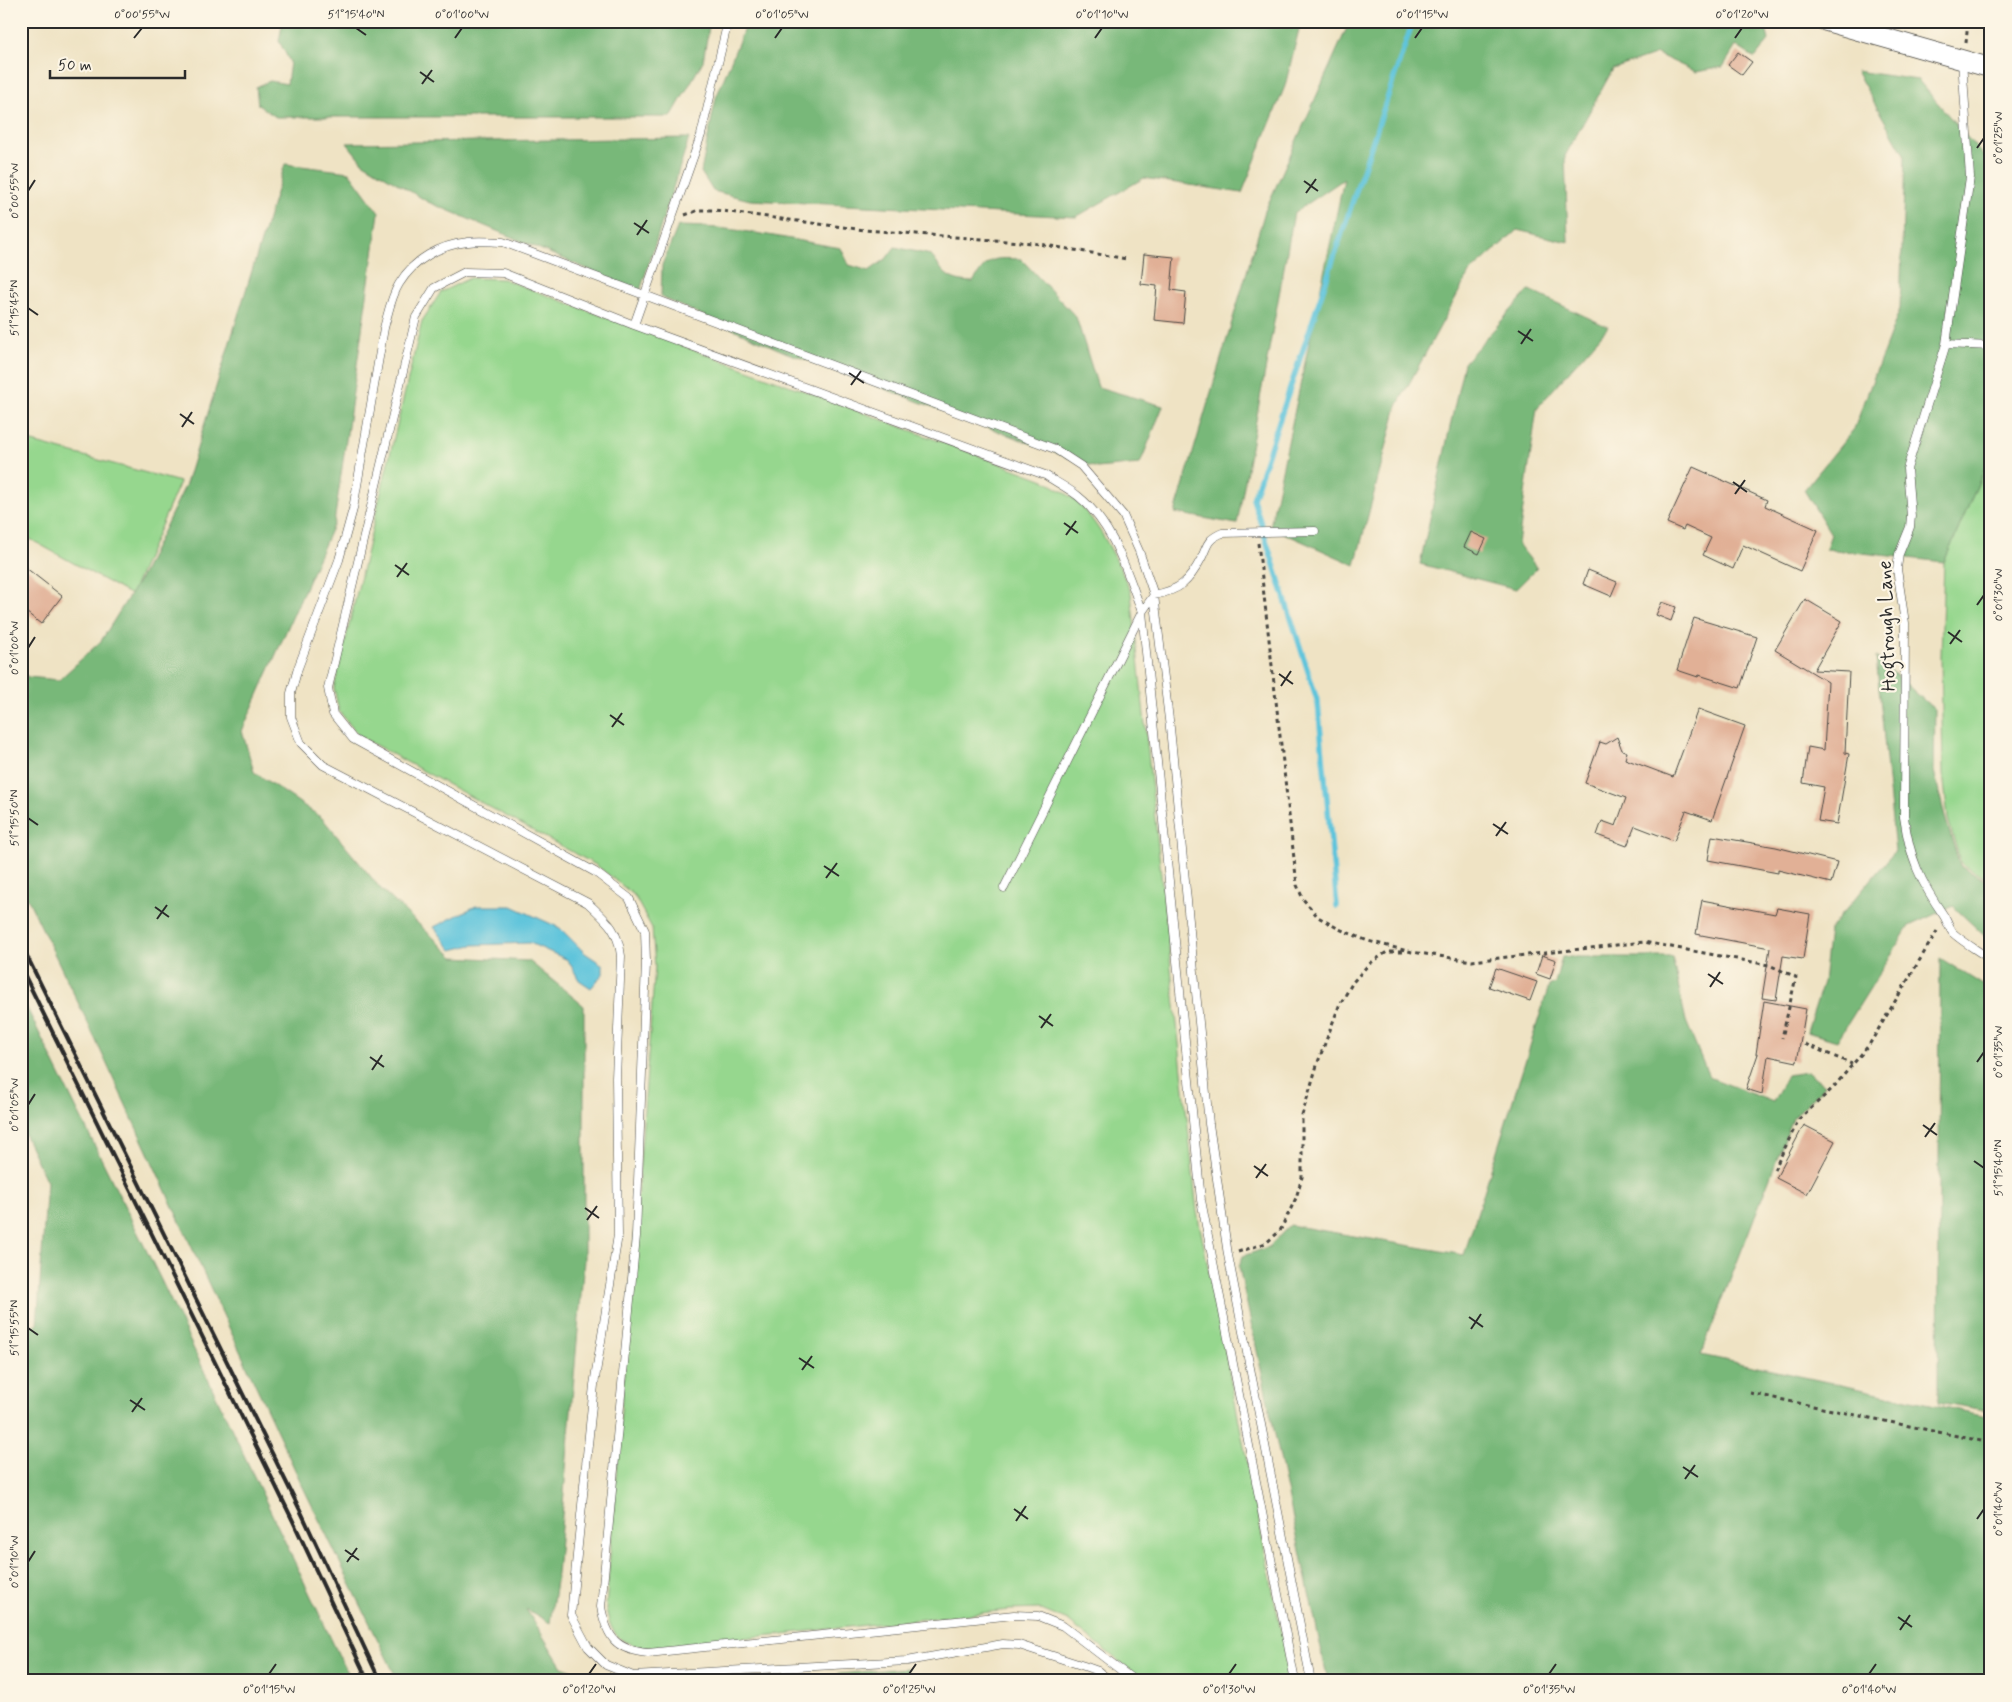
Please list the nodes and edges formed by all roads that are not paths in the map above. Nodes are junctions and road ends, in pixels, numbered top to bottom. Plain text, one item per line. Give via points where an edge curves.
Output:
1 (728, 21) edge
2 (1825, 21) edge
3 (1962, 61) junction
4 (1991, 68) edge
5 (645, 294) junction
6 (634, 325) junction
7 (1946, 344) junction
8 (1991, 346) edge
9 (1315, 531) dead end
10 (1154, 595) junction
11 (1142, 612) junction
12 (1004, 888) dead end
13 (1991, 960) edge
14 (1110, 1681) edge
15 (1135, 1681) edge
16 (1295, 1681) edge
17 (1311, 1681) edge

1 - 5 lane via 701,135
2 - 3 street
3 - 4 street
3 - 7 lane, Hogtrough Lane via 1970,177
5 - 6 lane
5 - 10 lane via 1055,449 1080,466 1123,515
5 - 14 lane via 503,242 469,242 438,248 417,263 399,284 390,306 353,509 339,560 291,693 291,717 301,742 323,765 588,903 610,924 619,941 616,1078 618,1235 594,1385 571,1615 588,1647 606,1665 633,1676 907,1661 1003,1644 1020,1644 1098,1671
6 - 11 lane via 1046,475 1078,496 1104,524 1118,548
6 - 15 lane via 503,273 465,272 434,288 416,317 328,688 333,714 353,740 595,872 629,898 645,931 636,1236 601,1607 605,1627 617,1643 633,1651 648,1653 1014,1615 1038,1616 1063,1626
7 - 8 lane
7 - 13 lane, Hogtrough Lane via 1907,469 1910,527 1899,554 1897,569 1905,623 1904,817 1908,846 1930,898 1952,931
9 - 10 lane via 1222,532 1206,544 1202,557 1183,585 1172,592
10 - 11 lane
10 - 17 lane via 1209,1124 1228,1255
11 - 12 lane
11 - 16 lane via 1201,1200

